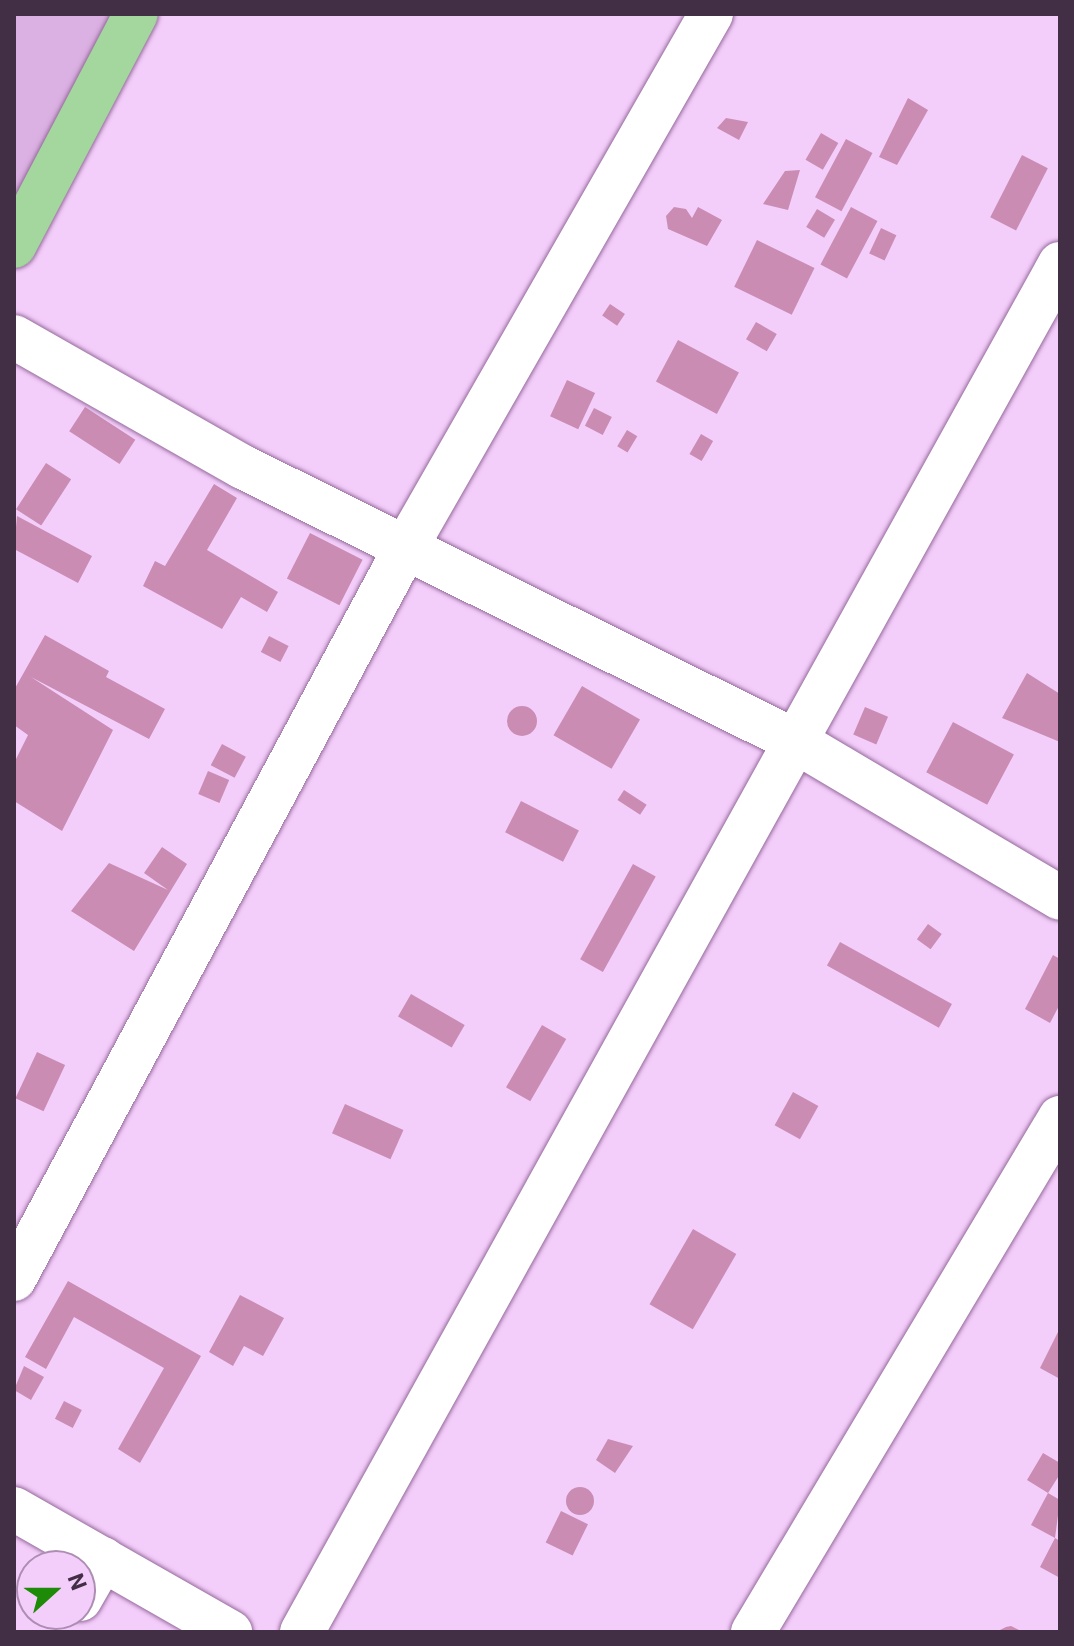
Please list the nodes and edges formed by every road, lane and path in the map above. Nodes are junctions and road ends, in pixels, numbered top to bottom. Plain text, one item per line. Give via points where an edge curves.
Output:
1 (136, 14) edge
2 (711, 14) edge
3 (14, 245) edge
4 (1060, 264) edge
5 (14, 337) edge
6 (406, 547) junction
7 (795, 741) junction
8 (1060, 898) edge
9 (1060, 1118) edge
10 (14, 1279) edge
11 (14, 1509) edge
12 (103, 1559) junction
13 (96, 1571) edge
14 (230, 1632) edge
15 (302, 1632) edge
16 (753, 1632) edge

1 - 3 main road
2 - 6 street
4 - 7 street
5 - 6 street via 243,467
6 - 7 street
6 - 10 street
7 - 8 street
7 - 15 street
9 - 16 street
11 - 12 street
12 - 13 street
12 - 14 street

